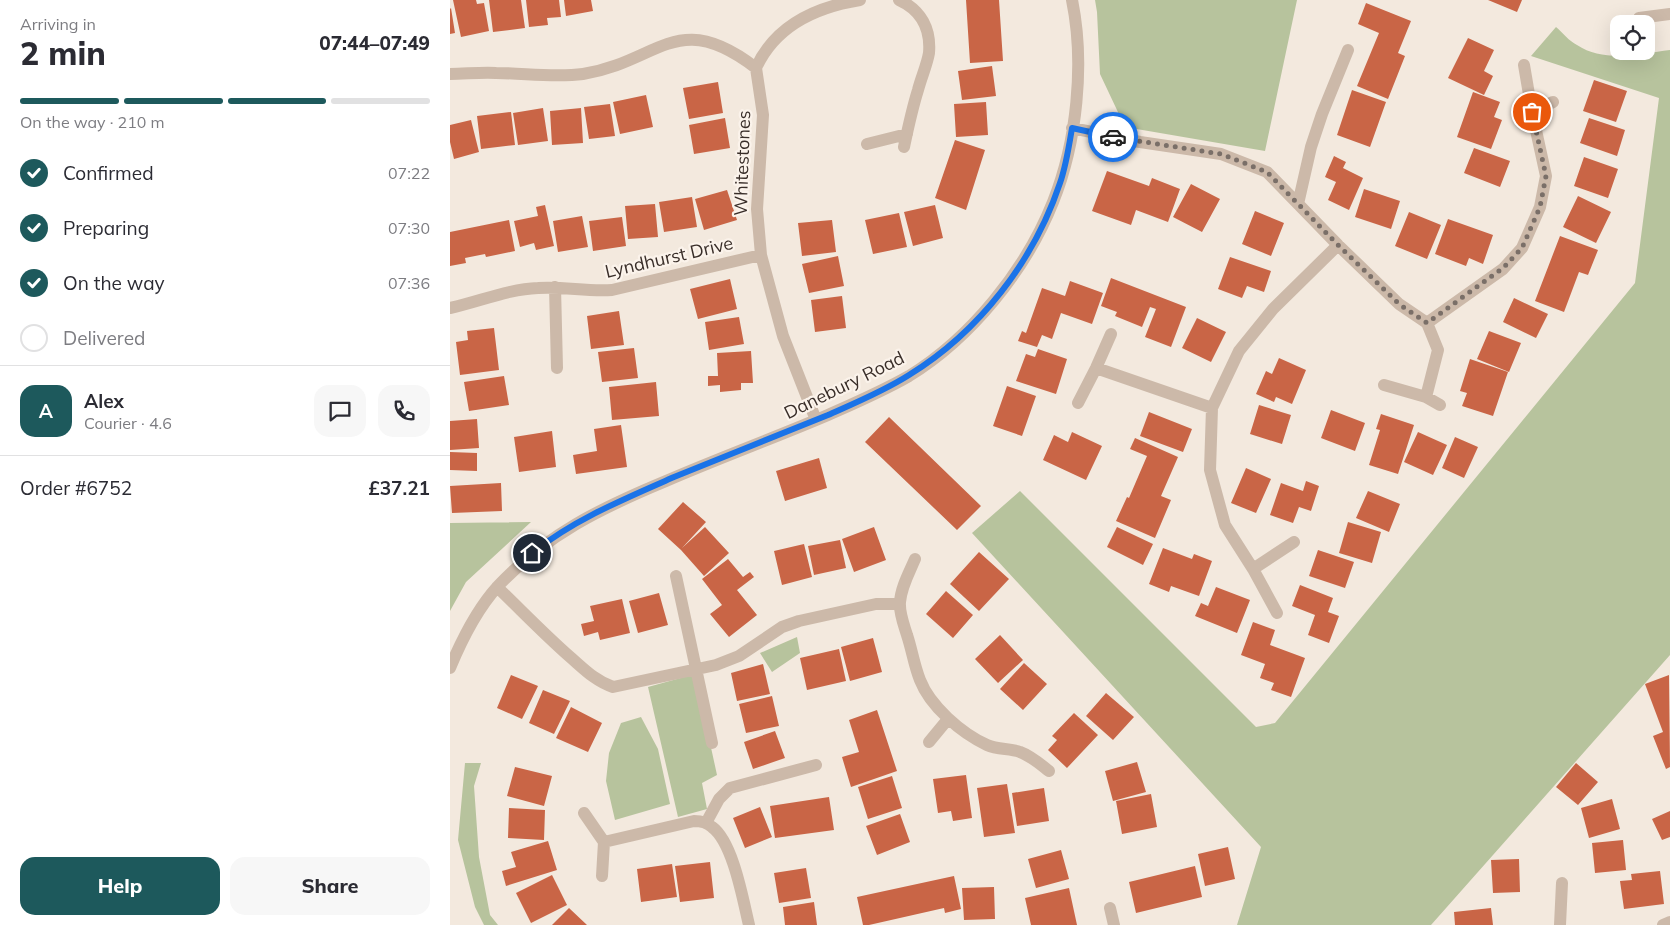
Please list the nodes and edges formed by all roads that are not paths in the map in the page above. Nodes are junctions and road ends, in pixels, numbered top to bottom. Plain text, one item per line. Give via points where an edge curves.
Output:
1 (860, 0) edge
2 (899, 0) edge
3 (1072, 0) edge
4 (1670, 14) edge
5 (1655, 16) edge
6 (1348, 50) dead end
7 (1524, 65) dead end
8 (756, 68) junction
9 (450, 74) edge
10 (1553, 102) dead end
11 (1532, 112) junction
12 (1072, 128) junction
13 (907, 134) junction
14 (867, 144) dead end
15 (904, 147) dead end
16 (1298, 204) junction
17 (1338, 245) junction
18 (761, 255) junction
19 (555, 287) junction
20 (450, 308) edge
21 (1427, 323) junction
22 (1111, 334) dead end
23 (557, 368) dead end
24 (1096, 368) junction
25 (1384, 385) dead end
26 (1426, 397) junction
27 (1078, 403) dead end
28 (1440, 405) dead end
29 (1212, 408) junction
30 (816, 420) junction
31 (1294, 542) dead end
32 (915, 559) dead end
33 (1253, 569) junction
34 (676, 576) dead end
35 (497, 587) junction
36 (899, 604) junction
37 (1277, 613) dead end
38 (450, 668) edge
39 (697, 669) junction
40 (948, 719) junction
41 (712, 742) dead end
42 (930, 742) dead end
43 (816, 764) dead end
44 (1049, 772) dead end
45 (584, 813) dead end
46 (706, 823) junction
47 (604, 842) junction
48 (602, 876) dead end
49 (1562, 884) dead end
50 (1110, 908) dead end
51 (1670, 922) edge
52 (749, 925) edge
53 (1114, 925) edge
54 (1560, 925) edge
55 (1663, 925) edge

1 - 8 street via 828,8 789,27 768,47
2 - 13 street via 915,9 922,18 929,41 929,54
3 - 12 street, Danebury Road via 1078,64
4 - 5 street
6 - 16 street via 1311,147
7 - 11 street
8 - 9 street via 719,44 684,39 600,71 582,74
8 - 18 street, Whitestones via 763,115 757,209
10 - 11 street
11 - 21 street via 1546,176 1540,207 1522,248 1503,268
12 - 16 street via 1221,154 1267,172
12 - 30 street, Danebury Road via 1061,182 1048,215 1018,268 977,321 909,375
13 - 14 street
13 - 15 street
16 - 17 street
17 - 21 street via 1399,304
17 - 29 street via 1273,308 1239,351
18 - 19 street, Lyndhurst Drive via 612,290
18 - 30 street, Whitestones via 783,336
19 - 20 street, Lyndhurst Drive via 518,290
19 - 23 street
21 - 26 street via 1438,350
22 - 24 street
24 - 27 street
24 - 29 street
25 - 26 street
26 - 28 street
29 - 33 street via 1210,470 1225,525
30 - 35 street, Danebury Road via 606,507 552,538
31 - 33 street
32 - 36 street
33 - 37 street
34 - 39 street
35 - 38 street, Danebury Road via 482,606
35 - 39 street via 592,676 613,687
36 - 39 street via 876,604 800,621 772,632 728,661
36 - 40 street via 920,681 926,694
39 - 41 street
40 - 42 street
40 - 44 street via 986,745 1019,751
43 - 46 street via 730,788 719,799
45 - 47 street
46 - 47 street via 694,821
46 - 52 street via 719,833 729,852
47 - 48 street
49 - 54 street
50 - 53 street
51 - 55 street

